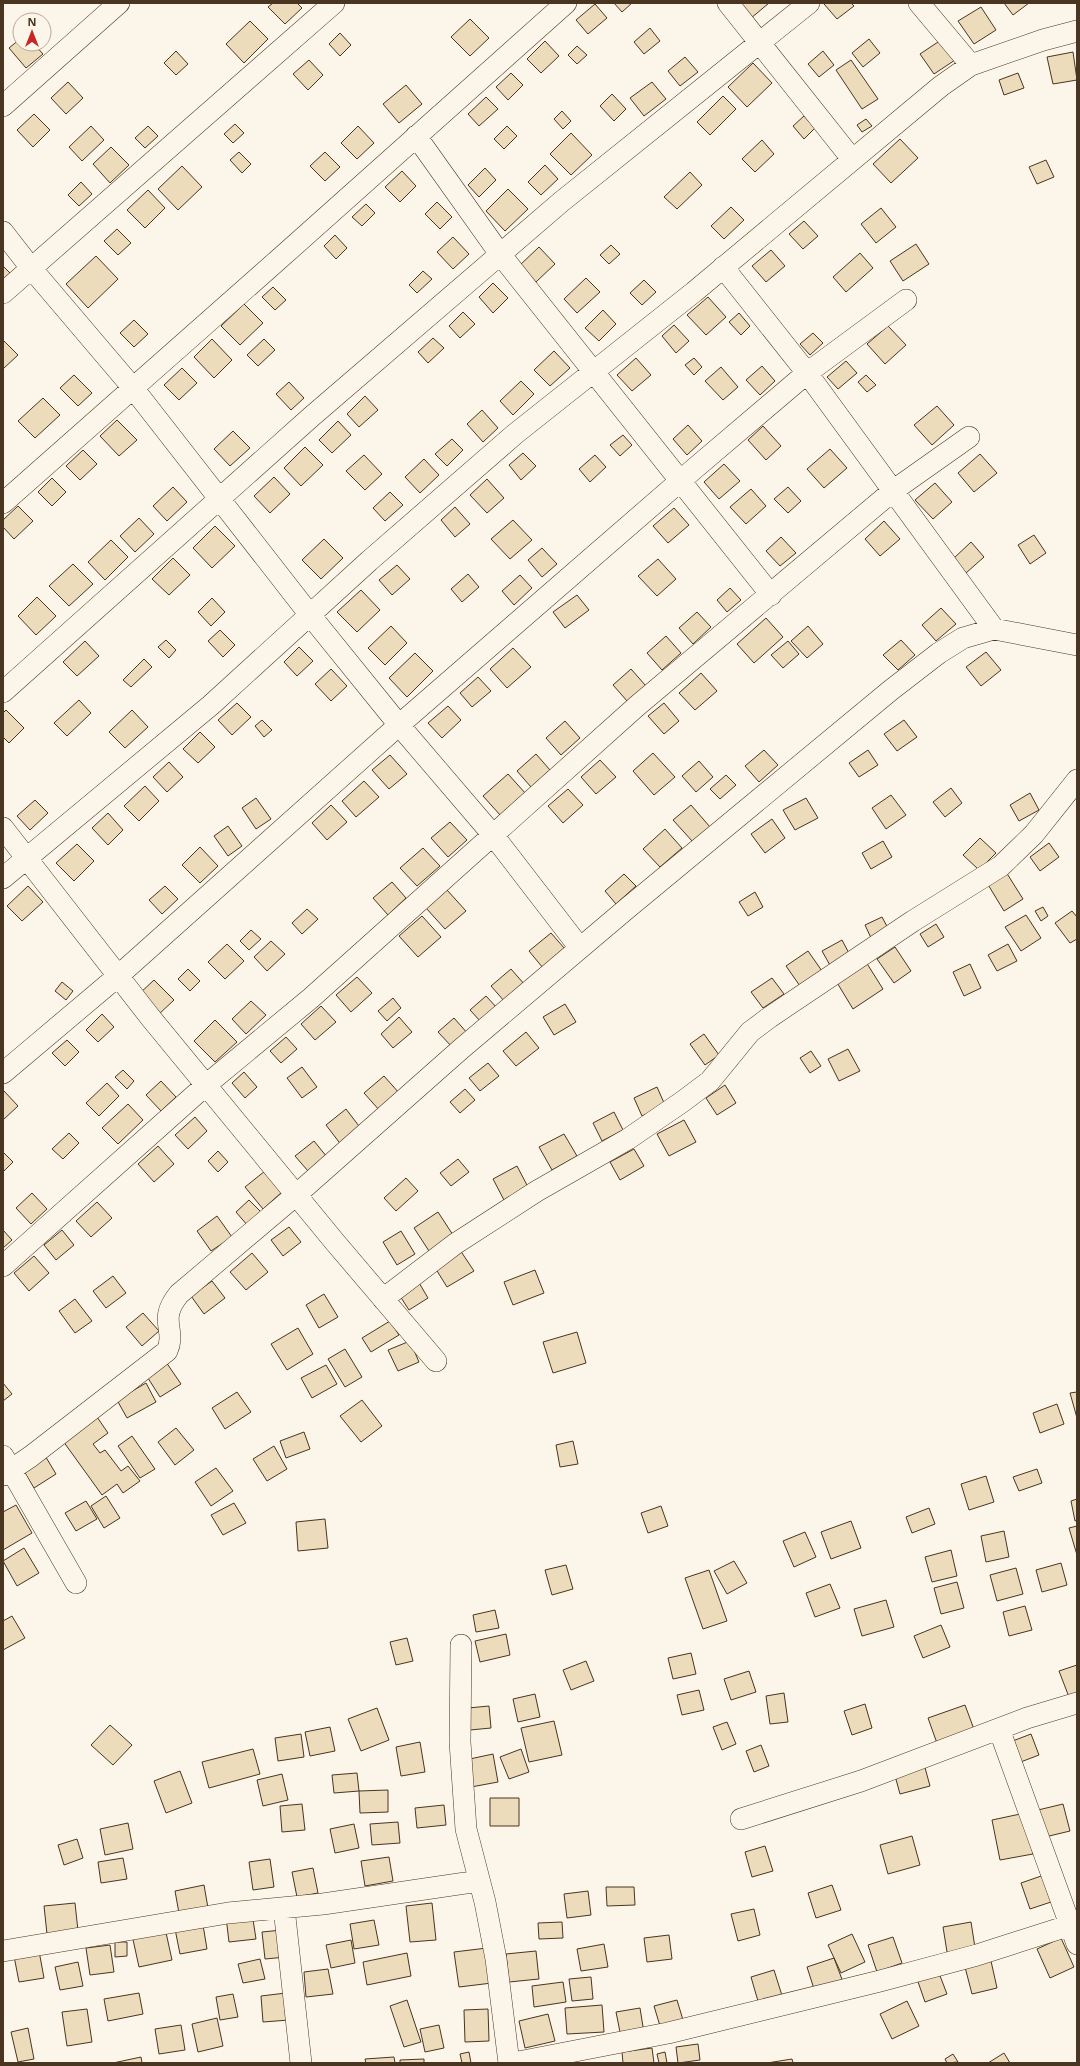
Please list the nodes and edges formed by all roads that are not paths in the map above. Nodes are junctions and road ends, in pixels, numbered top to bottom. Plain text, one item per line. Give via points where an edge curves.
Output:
1 (119, 3) edge
2 (566, 3) edge
3 (728, 3) edge
4 (809, 3) edge
5 (919, 3) edge
6 (325, 6) edge
7 (1077, 31) edge
8 (760, 44) junction
9 (971, 65) junction
10 (3, 106) edge
11 (416, 136) junction
12 (852, 160) junction
13 (3, 232) edge
14 (500, 254) junction
15 (723, 267) junction
16 (31, 268) junction
17 (3, 293) edge
18 (906, 300) dead end
19 (594, 370) junction
20 (807, 373) junction
21 (133, 388) junction
22 (969, 437) dead end
23 (679, 481) junction
24 (894, 490) junction
25 (218, 500) junction
26 (3, 502) edge
27 (771, 595) junction
28 (310, 615) junction
29 (994, 629) junction
30 (1077, 645) edge
31 (3, 692) edge
32 (399, 725) junction
33 (1077, 780) edge
34 (3, 828) edge
35 (493, 835) junction
36 (26, 857) junction
37 (3, 878) edge
38 (580, 948) junction
39 (118, 976) junction
40 (3, 1074) edge
41 (206, 1085) junction
42 (296, 1195) junction
43 (3, 1266) edge
44 (383, 1299) junction
45 (436, 1361) dead end
46 (6, 1467) edge
47 (76, 1583) dead end
48 (461, 1645) dead end
49 (1077, 1703) edge
50 (999, 1729) junction
51 (741, 1819) dead end
52 (479, 1881) junction
53 (284, 1908) junction
54 (1073, 1924) edge
55 (1077, 1944) edge
56 (3, 1951) edge
57 (301, 2063) edge
58 (509, 2063) edge
59 (513, 2063) edge

1 - 10 street
2 - 11 street
3 - 8 street
4 - 8 street
5 - 9 street
6 - 16 street
7 - 9 street
8 - 12 street
8 - 14 street via 561,202
9 - 12 street via 941,86
11 - 14 street
11 - 21 street
12 - 15 street
13 - 16 street
14 - 19 street
14 - 25 street
15 - 19 street
15 - 20 street
16 - 17 street
16 - 21 street
18 - 20 street
19 - 23 street
19 - 28 street via 515,434
20 - 23 street
20 - 24 street
21 - 25 street
21 - 26 street
22 - 24 street
23 - 27 street
23 - 32 street
24 - 27 street
24 - 29 street
25 - 28 street
25 - 31 street
27 - 35 street via 637,706
28 - 32 street
28 - 36 street via 211,705
29 - 30 street
29 - 38 street via 963,638 939,653
32 - 35 street
32 - 39 street
33 - 44 street via 1034,834 1001,866 907,925 770,1017 750,1032 710,1081 682,1102 628,1139 537,1191 455,1244
34 - 36 street
35 - 38 street
35 - 41 street via 311,998
36 - 37 street
36 - 39 street
38 - 42 street
39 - 40 street
39 - 41 street
41 - 42 street
41 - 43 street
42 - 44 street
42 - 46 street via 179,1294 170,1305 167,1316 171,1343 167,1352
44 - 45 street
46 - 47 street
48 - 52 street via 460,1742 466,1829
49 - 50 street
50 - 51 street via 861,1781
50 - 54 street
52 - 53 street
52 - 58 street via 496,1959
53 - 56 street via 228,1913 141,1926
53 - 57 street
54 - 55 street
54 - 59 street via 977,1955 872,1983 668,2033

